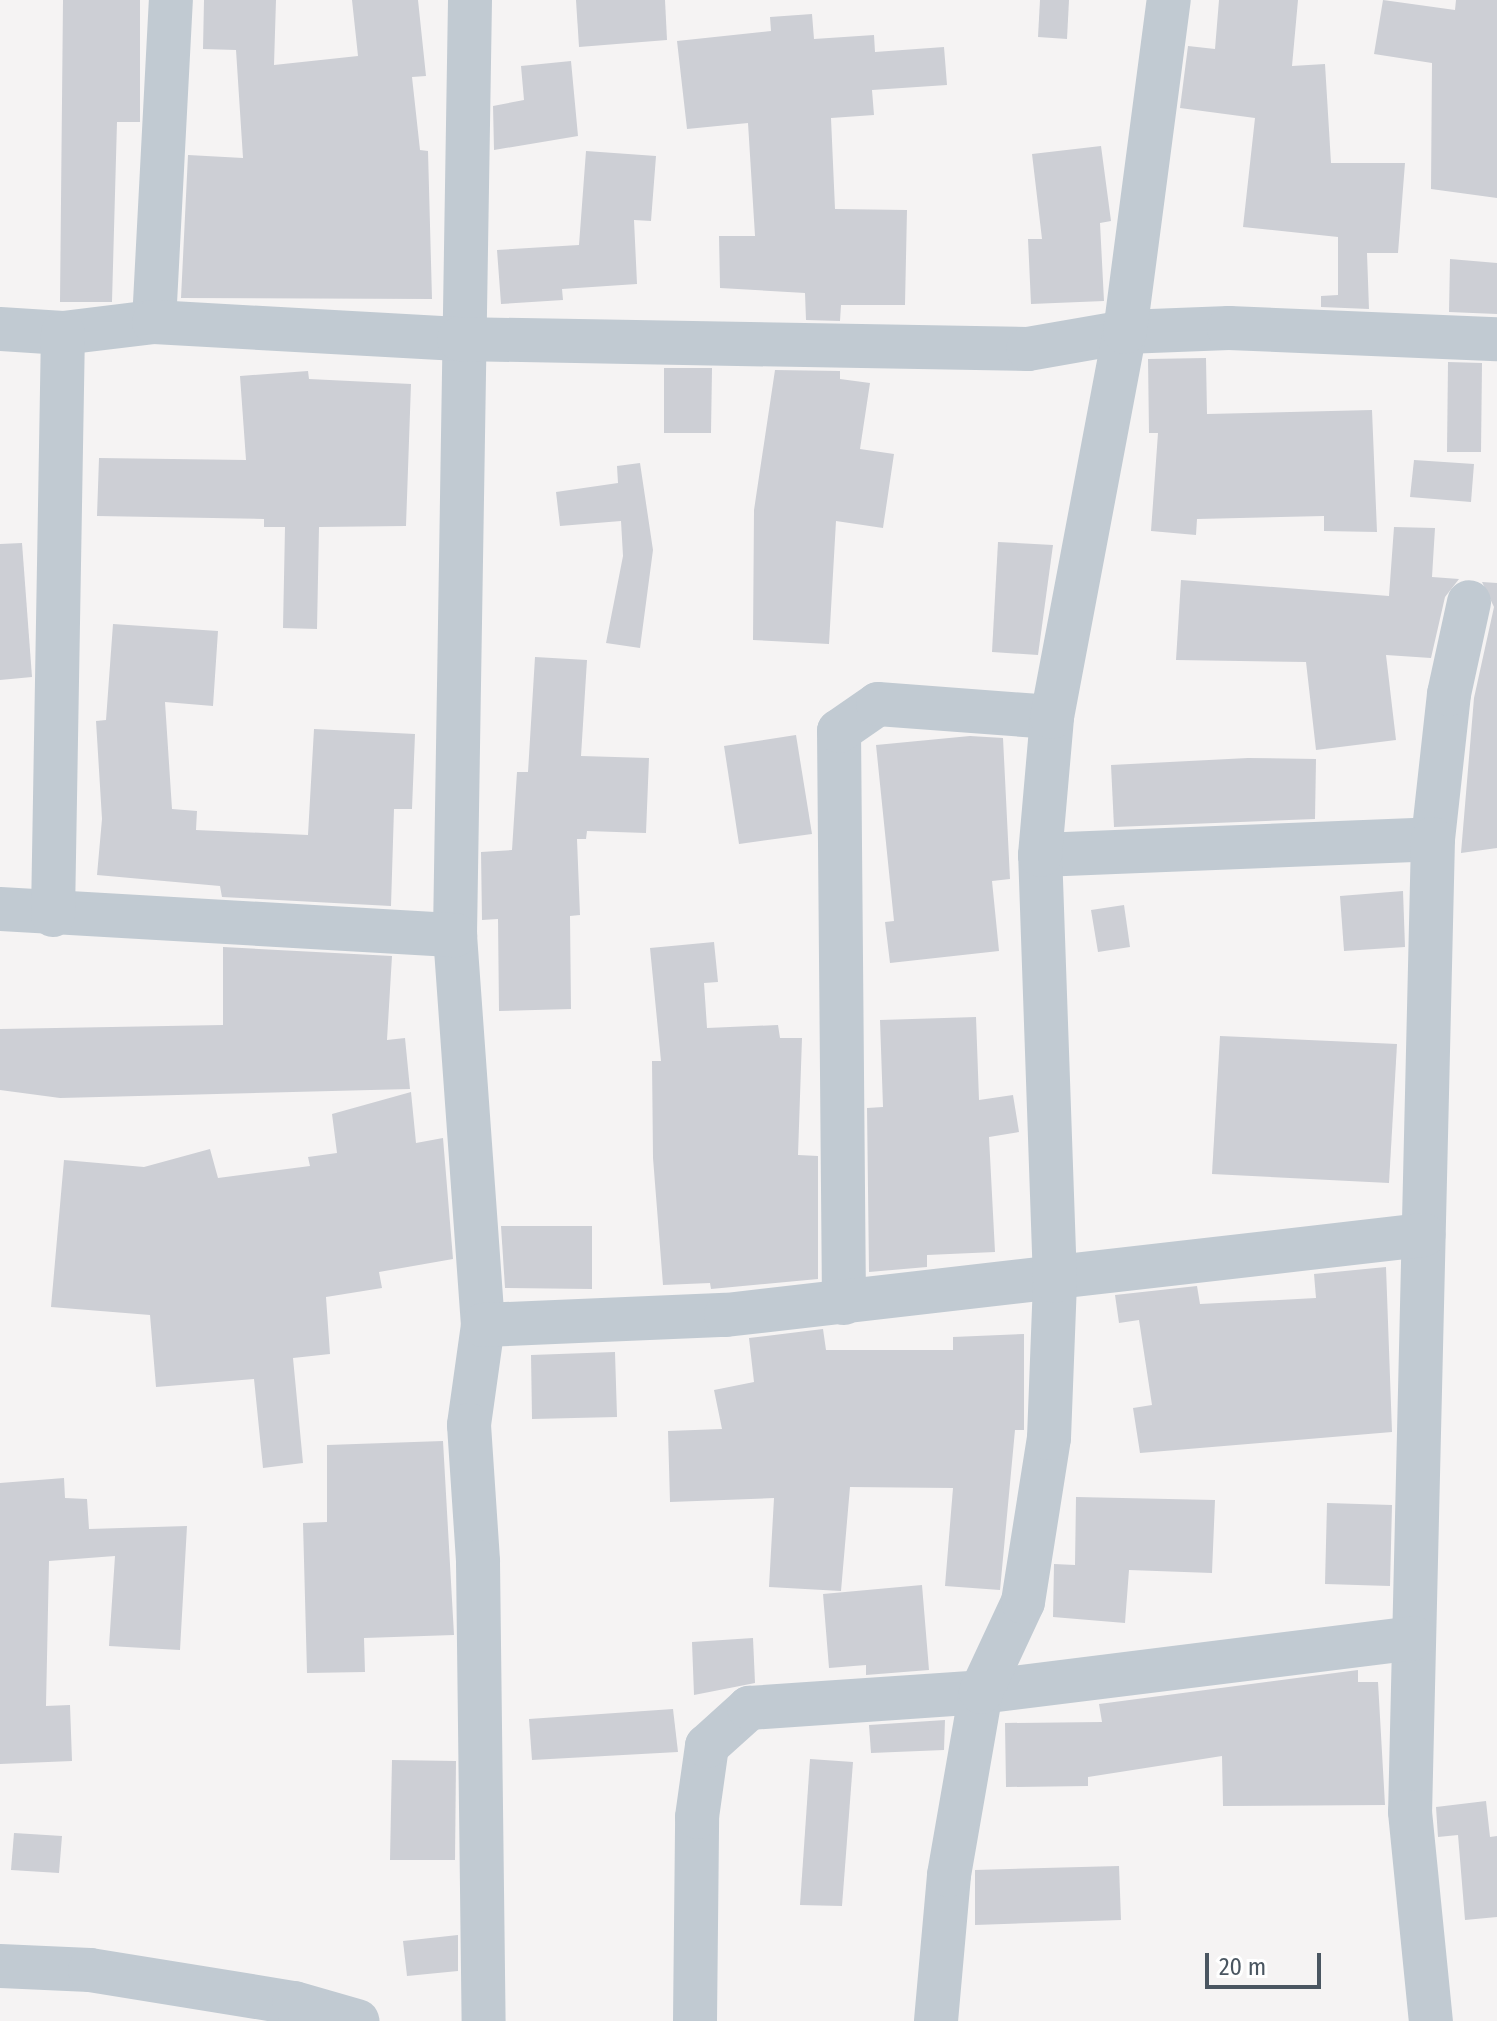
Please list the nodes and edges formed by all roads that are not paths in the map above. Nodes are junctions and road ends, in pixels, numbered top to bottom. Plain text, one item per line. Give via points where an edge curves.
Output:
1 (171, 0) edge
2 (470, 0) edge
3 (1169, 0) edge
4 (154, 322) junction
5 (0, 329) edge
6 (1125, 332) junction
7 (63, 333) junction
8 (459, 339) junction
9 (1497, 339) edge
10 (1469, 602) dead end
11 (1052, 717) junction
12 (1433, 839) junction
13 (1040, 855) junction
14 (0, 909) edge
15 (53, 915) junction
16 (455, 935) junction
17 (1423, 1235) junction
18 (1055, 1281) junction
19 (844, 1303) junction
20 (483, 1325) junction
21 (1414, 1638) junction
22 (981, 1692) junction
23 (0, 1966) edge
24 (292, 2012) edge
25 (357, 2021) edge
26 (484, 2021) edge
27 (695, 2021) edge
28 (936, 2021) edge
29 (1431, 2021) edge

1 - 4 street
2 - 8 street via 474,143
3 - 6 street
4 - 7 street
4 - 8 street
5 - 7 street
6 - 8 street via 1028,349
6 - 9 street via 1229,328
6 - 11 street
7 - 15 street
8 - 16 street
10 - 12 street via 1449,694
11 - 13 street
11 - 19 street via 878,704 839,731
12 - 13 street
12 - 17 street
13 - 18 street
14 - 15 street
15 - 16 street
16 - 20 street
17 - 18 street
17 - 21 street
18 - 19 street
18 - 22 street via 1049,1438 1023,1602
19 - 20 street
20 - 26 street via 469,1425 478,1562
21 - 22 street
21 - 29 street via 1410,1812
22 - 27 street via 749,1708 707,1746 697,1817
22 - 28 street via 949,1875
23 - 24 street via 90,1970
24 - 25 street

